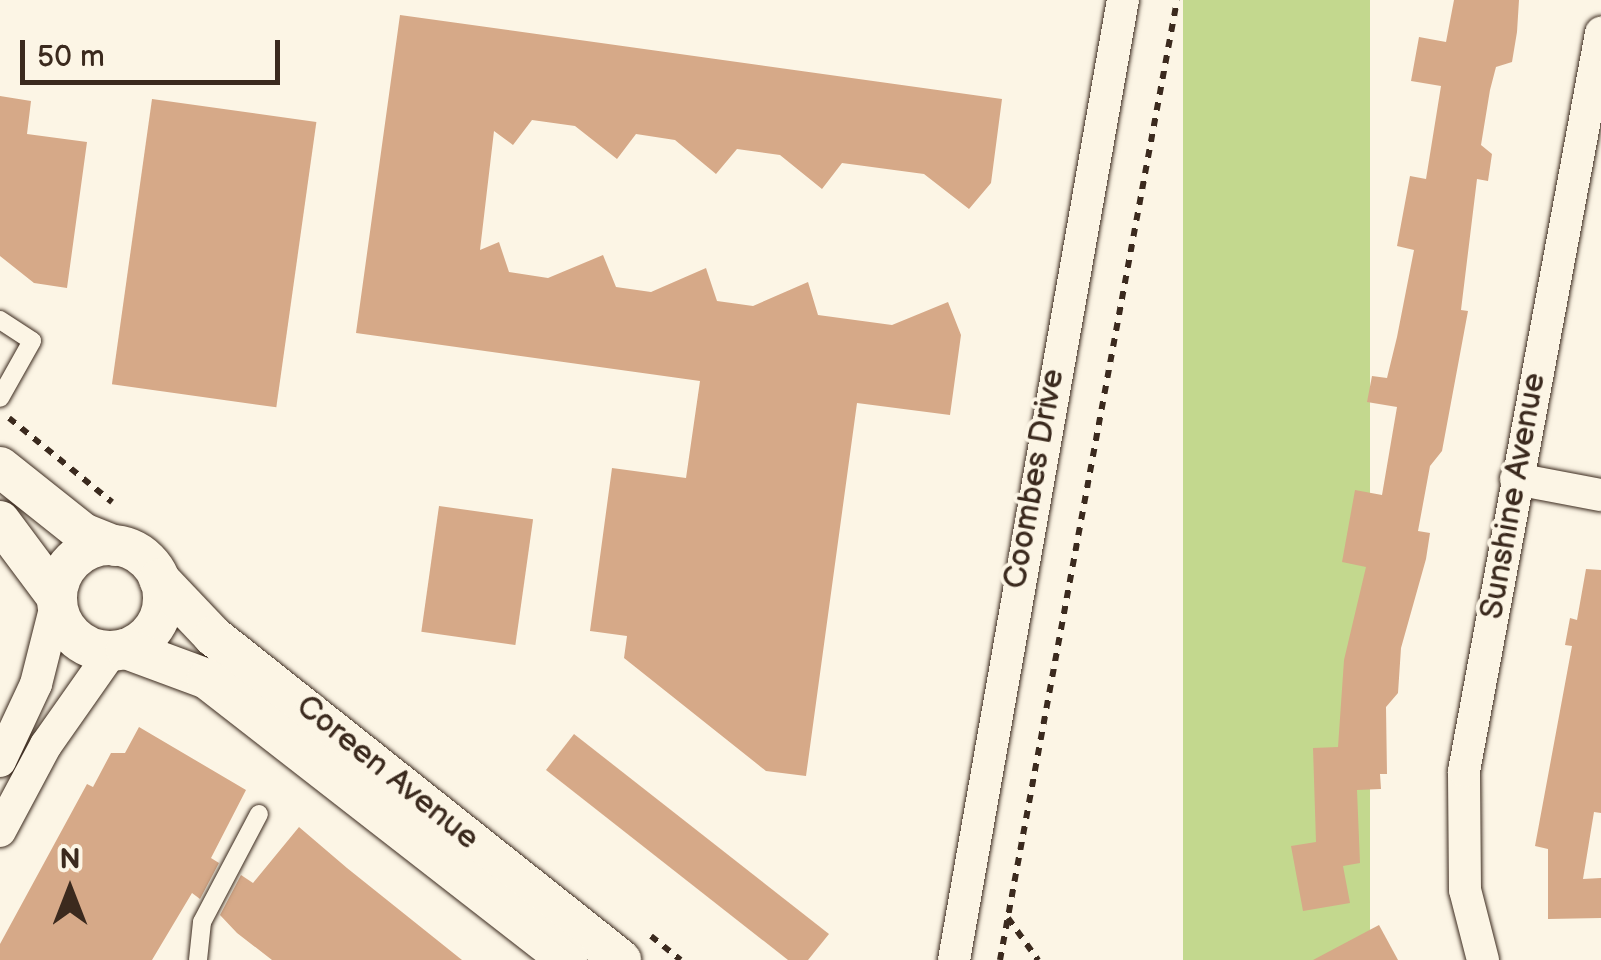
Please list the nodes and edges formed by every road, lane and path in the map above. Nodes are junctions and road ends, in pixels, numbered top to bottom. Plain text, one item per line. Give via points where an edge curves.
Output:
1 (1123, 0) edge
2 (1177, 0) edge
3 (1601, 33) edge
4 (0, 320) edge
5 (0, 398) edge
6 (0, 467) edge
7 (1516, 479) junction
8 (1601, 495) edge
9 (0, 521) edge
10 (115, 546) junction
11 (159, 579) junction
12 (56, 601) junction
13 (120, 650) junction
14 (0, 760) edge
15 (260, 814) dead end
16 (0, 831) edge
17 (1008, 918) junction
18 (198, 960) edge
19 (568, 960) edge
20 (621, 960) edge
21 (954, 960) edge
22 (1000, 960) edge
23 (1038, 960) edge
24 (1483, 960) edge

1 - 21 street, Coombes Drive
2 - 17 path
3 - 7 street, Sunshine Avenue
4 - 5 lane via 32,341
6 - 10 street via 82,533
7 - 8 street
7 - 24 street, Sunshine Avenue via 1460,808 1465,890
9 - 12 street
10 - 11 street via 142,556
10 - 12 street via 74,558
11 - 13 street via 158,621
11 - 20 street, Coreen Avenue via 214,636
12 - 13 street via 70,634
12 - 14 street via 36,684
13 - 16 street via 46,744
13 - 19 street, Coreen Avenue via 207,679
15 - 18 lane via 202,922
17 - 22 path
17 - 23 path

